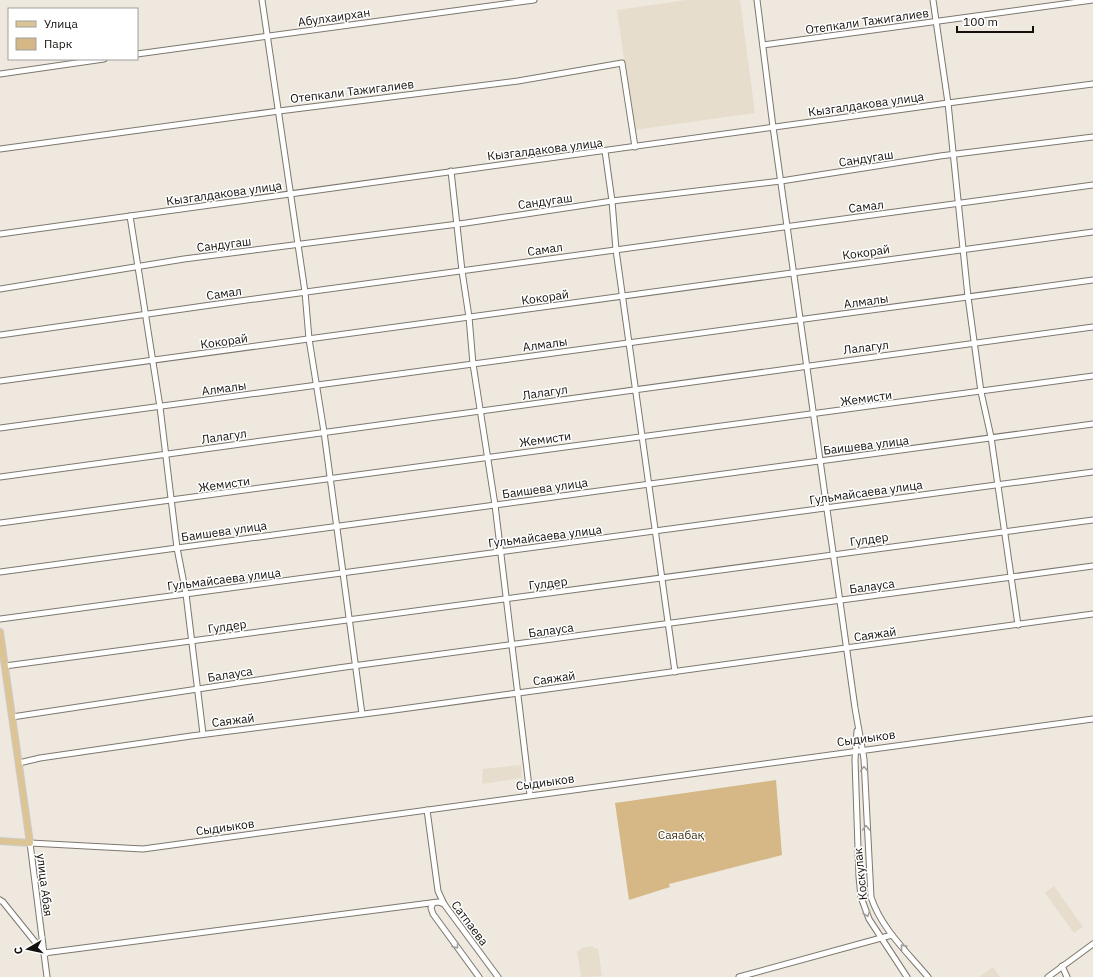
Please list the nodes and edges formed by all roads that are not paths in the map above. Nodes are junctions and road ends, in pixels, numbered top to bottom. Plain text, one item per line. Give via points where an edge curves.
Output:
1 (262, 0) edge
2 (534, 0) edge
3 (757, 0) edge
4 (932, 0) edge
5 (1093, 0) edge
6 (935, 22) junction
7 (268, 36) junction
8 (763, 45) junction
9 (138, 54) edge
10 (97, 60) edge
11 (0, 74) edge
12 (1093, 84) edge
13 (948, 103) junction
14 (279, 111) junction
15 (773, 128) junction
16 (1093, 137) edge
17 (635, 147) junction
18 (0, 149) edge
19 (605, 151) junction
20 (954, 155) junction
21 (451, 171) junction
22 (781, 181) junction
23 (1093, 185) edge
24 (291, 194) junction
25 (612, 201) junction
26 (957, 204) junction
27 (130, 216) junction
28 (456, 224) junction
29 (787, 226) junction
30 (1093, 232) edge
31 (0, 234) edge
32 (297, 244) junction
33 (616, 250) junction
34 (963, 250) junction
35 (139, 266) junction
36 (462, 271) junction
37 (793, 272) junction
38 (1093, 280) edge
39 (0, 289) edge
40 (305, 292) junction
41 (622, 297) junction
42 (968, 297) junction
43 (146, 314) junction
44 (469, 317) junction
45 (800, 320) junction
46 (1093, 327) edge
47 (0, 335) edge
48 (309, 339) junction
49 (629, 343) junction
50 (975, 343) junction
51 (153, 360) junction
52 (474, 364) junction
53 (806, 365) junction
54 (1093, 376) edge
55 (0, 381) edge
56 (316, 386) junction
57 (635, 390) junction
58 (981, 392) junction
59 (160, 407) junction
60 (481, 412) junction
61 (814, 415) junction
62 (1093, 424) edge
63 (0, 428) edge
64 (324, 432) junction
65 (642, 436) junction
66 (991, 437) junction
67 (165, 454) junction
68 (489, 457) junction
69 (820, 461) junction
70 (1093, 472) edge
71 (0, 477) edge
72 (330, 480) junction
73 (997, 484) junction
74 (648, 485) junction
75 (171, 501) junction
76 (495, 505) junction
77 (826, 508) junction
78 (1093, 520) edge
79 (0, 523) edge
80 (337, 526) junction
81 (1004, 531) junction
82 (655, 532) junction
83 (177, 548) junction
84 (500, 552) junction
85 (833, 554) junction
86 (1093, 566) edge
87 (0, 572) edge
88 (342, 573) junction
89 (1011, 577) junction
90 (663, 578) junction
91 (186, 594) junction
92 (507, 598) junction
93 (840, 600) junction
94 (1093, 614) edge
95 (0, 619) edge
96 (348, 619) junction
97 (668, 624) junction
98 (1018, 625) junction
99 (0, 632) edge
100 (191, 641) junction
101 (511, 646) junction
102 (846, 648) junction
103 (5, 666) junction
104 (354, 666) junction
105 (675, 672) junction
106 (197, 689) junction
107 (517, 693) junction
108 (362, 714) junction
109 (856, 714) junction
110 (12, 717) junction
111 (1093, 719) edge
112 (203, 734) junction
113 (863, 749) junction
114 (856, 750) junction
115 (19, 763) junction
116 (530, 795) junction
117 (427, 810) junction
118 (0, 841) edge
119 (30, 843) junction
120 (438, 891) junction
121 (0, 900) edge
122 (434, 902) junction
123 (419, 904) junction
124 (444, 904) junction
125 (433, 914) junction
126 (892, 936) junction
127 (882, 938) junction
128 (1093, 944) edge
129 (44, 953) junction
130 (1062, 966) junction
131 (48, 977) edge
132 (479, 977) edge
133 (498, 977) edge
134 (739, 977) edge
135 (907, 977) edge
136 (928, 977) edge
137 (1048, 977) edge
138 (1067, 977) edge

1 - 7 street
2 - 7 street, Абулхаирхан
3 - 8 street
4 - 6 street
5 - 6 street, Отепкали Тажигалиев
6 - 8 street, Отепкали Тажигалиев
6 - 13 street
7 - 9 street, Абулхаирхан
7 - 14 street
8 - 15 street
10 - 11 street
12 - 13 street, Кызгалдакова улица
13 - 15 street, Кызгалдакова улица
13 - 20 street
14 - 17 street, Отепкали Тажигалиев via 518,81 622,63
14 - 18 street, Отепкали Тажигалиев
14 - 24 street
15 - 17 street, Кызгалдакова улица
15 - 22 street
16 - 20 street, Сандугаш
17 - 19 street, Кызгалдакова улица
19 - 21 street, Кызгалдакова улица
19 - 25 street
20 - 22 street, Сандугаш
20 - 26 street
21 - 24 street, Кызгалдакова улица
21 - 28 street
22 - 25 street, Сандугаш
22 - 29 street
23 - 26 street, Самал
24 - 27 street, Кызгалдакова улица
24 - 32 street
25 - 28 street, Сандугаш
25 - 33 street
26 - 29 street, Самал
26 - 34 street
27 - 31 street, Кызгалдакова улица
27 - 35 street
28 - 32 street, Сандугаш
28 - 36 street
29 - 33 street, Самал
29 - 37 street
30 - 34 street, Кокорай
32 - 35 street, Сандугаш
32 - 40 street
33 - 36 street, Самал
33 - 41 street
34 - 37 street, Кокорай
34 - 42 street
35 - 39 street, Сандугаш
35 - 43 street
36 - 40 street, Самал
36 - 44 street
37 - 41 street, Кокорай
37 - 45 street
38 - 42 street, Алмалы
40 - 43 street, Самал
40 - 48 street
41 - 44 street, Кокорай
41 - 49 street
42 - 45 street, Алмалы
42 - 50 street
43 - 47 street, Самал
43 - 51 street
44 - 48 street, Кокорай
44 - 52 street
45 - 49 street, Алмалы
45 - 53 street
46 - 50 street, Лалагул
48 - 51 street, Кокорай
48 - 56 street
49 - 52 street, Алмалы
49 - 57 street
50 - 53 street, Лалагул
50 - 58 street
51 - 55 street, Кокорай
51 - 59 street
52 - 56 street, Алмалы
52 - 60 street
53 - 57 street, Лалагул
53 - 61 street
54 - 58 street, Жемисти
56 - 59 street, Алмалы
56 - 64 street
57 - 60 street, Лалагул
57 - 65 street
58 - 61 street, Жемисти
58 - 66 street
59 - 63 street, Алмалы
59 - 67 street
60 - 64 street, Лалагул
60 - 68 street
61 - 65 street, Жемисти
61 - 69 street
62 - 66 street, Баишева улица
64 - 67 street, Лалагул
64 - 72 street
65 - 68 street, Жемисти
65 - 74 street
66 - 69 street, Баишева улица
66 - 73 street
67 - 71 street, Лалагул
67 - 75 street
68 - 72 street, Жемисти
68 - 76 street
69 - 74 street, Баишева улица
69 - 77 street
70 - 73 street, Гульмайсаева улица
72 - 75 street, Жемисти
72 - 80 street
73 - 77 street, Гульмайсаева улица
73 - 81 street
74 - 76 street, Баишева улица
74 - 82 street
75 - 79 street, Жемисти
75 - 83 street
76 - 80 street, Баишева улица
76 - 84 street
77 - 82 street, Гульмайсаева улица
77 - 85 street
78 - 81 street, Гулдер
80 - 83 street, Баишева улица
80 - 88 street
81 - 85 street, Гулдер
81 - 89 street
82 - 84 street, Гульмайсаева улица
82 - 90 street
83 - 87 street, Баишева улица
83 - 91 street
84 - 88 street, Гульмайсаева улица
84 - 92 street
85 - 90 street, Гулдер
85 - 93 street
86 - 89 street, Балауса
88 - 91 street, Гульмайсаева улица
88 - 96 street
89 - 93 street, Балауса
89 - 98 street
90 - 92 street, Гулдер
90 - 97 street
91 - 95 street, Гульмайсаева улица
91 - 100 street
92 - 96 street, Гулдер
92 - 101 street
93 - 97 street, Балауса
93 - 102 street
94 - 98 street, Саяжай
96 - 100 street, Гулдер
96 - 104 street
97 - 101 street, Балауса
97 - 105 street
98 - 102 street, Саяжай
99 - 103 main road
100 - 103 street, Гулдер
100 - 106 street
101 - 104 street, Балауса
101 - 107 street
102 - 105 street, Саяжай
102 - 109 street
103 - 110 main road
104 - 106 street, Балауса
104 - 108 street
105 - 107 street, Саяжай
106 - 110 street, Балауса
106 - 112 street
107 - 108 street, Саяжай
107 - 116 street
108 - 112 street, Саяжай
109 - 113 street, Коскулак
109 - 114 street, Коскулак
110 - 115 main road
111 - 113 street, Сыдиыков
112 - 115 street, Саяжай
113 - 114 street, Сыдиыков
126 -> 113 street, Коскулак via 875,909 871,897
114 - 116 street, Сыдиыков
114 -> 127 street, Коскулак via 859,877 869,919
115 - 119 main road
116 - 117 street, Сыдиыков
117 - 119 street, Сыдиыков via 143,849
117 - 120 street
118 - 119 main road, Сыдиыков
119 - 129 street, улица Абая
120 - 122 street
120 - 124 street
121 - 129 street
122 - 123 street
122 - 124 street, Сатпаева
122 - 125 street, Сатпаева via 431,908
123 - 125 street
123 - 129 street
124 - 133 street, Сатпаева
125 -> 132 street, Сатпаева
126 - 127 street
136 -> 126 street, Коскулак
127 - 134 street
127 - 135 street, Коскулак
128 - 130 street
129 - 131 street, улица Абая
130 - 137 street
130 - 138 street

